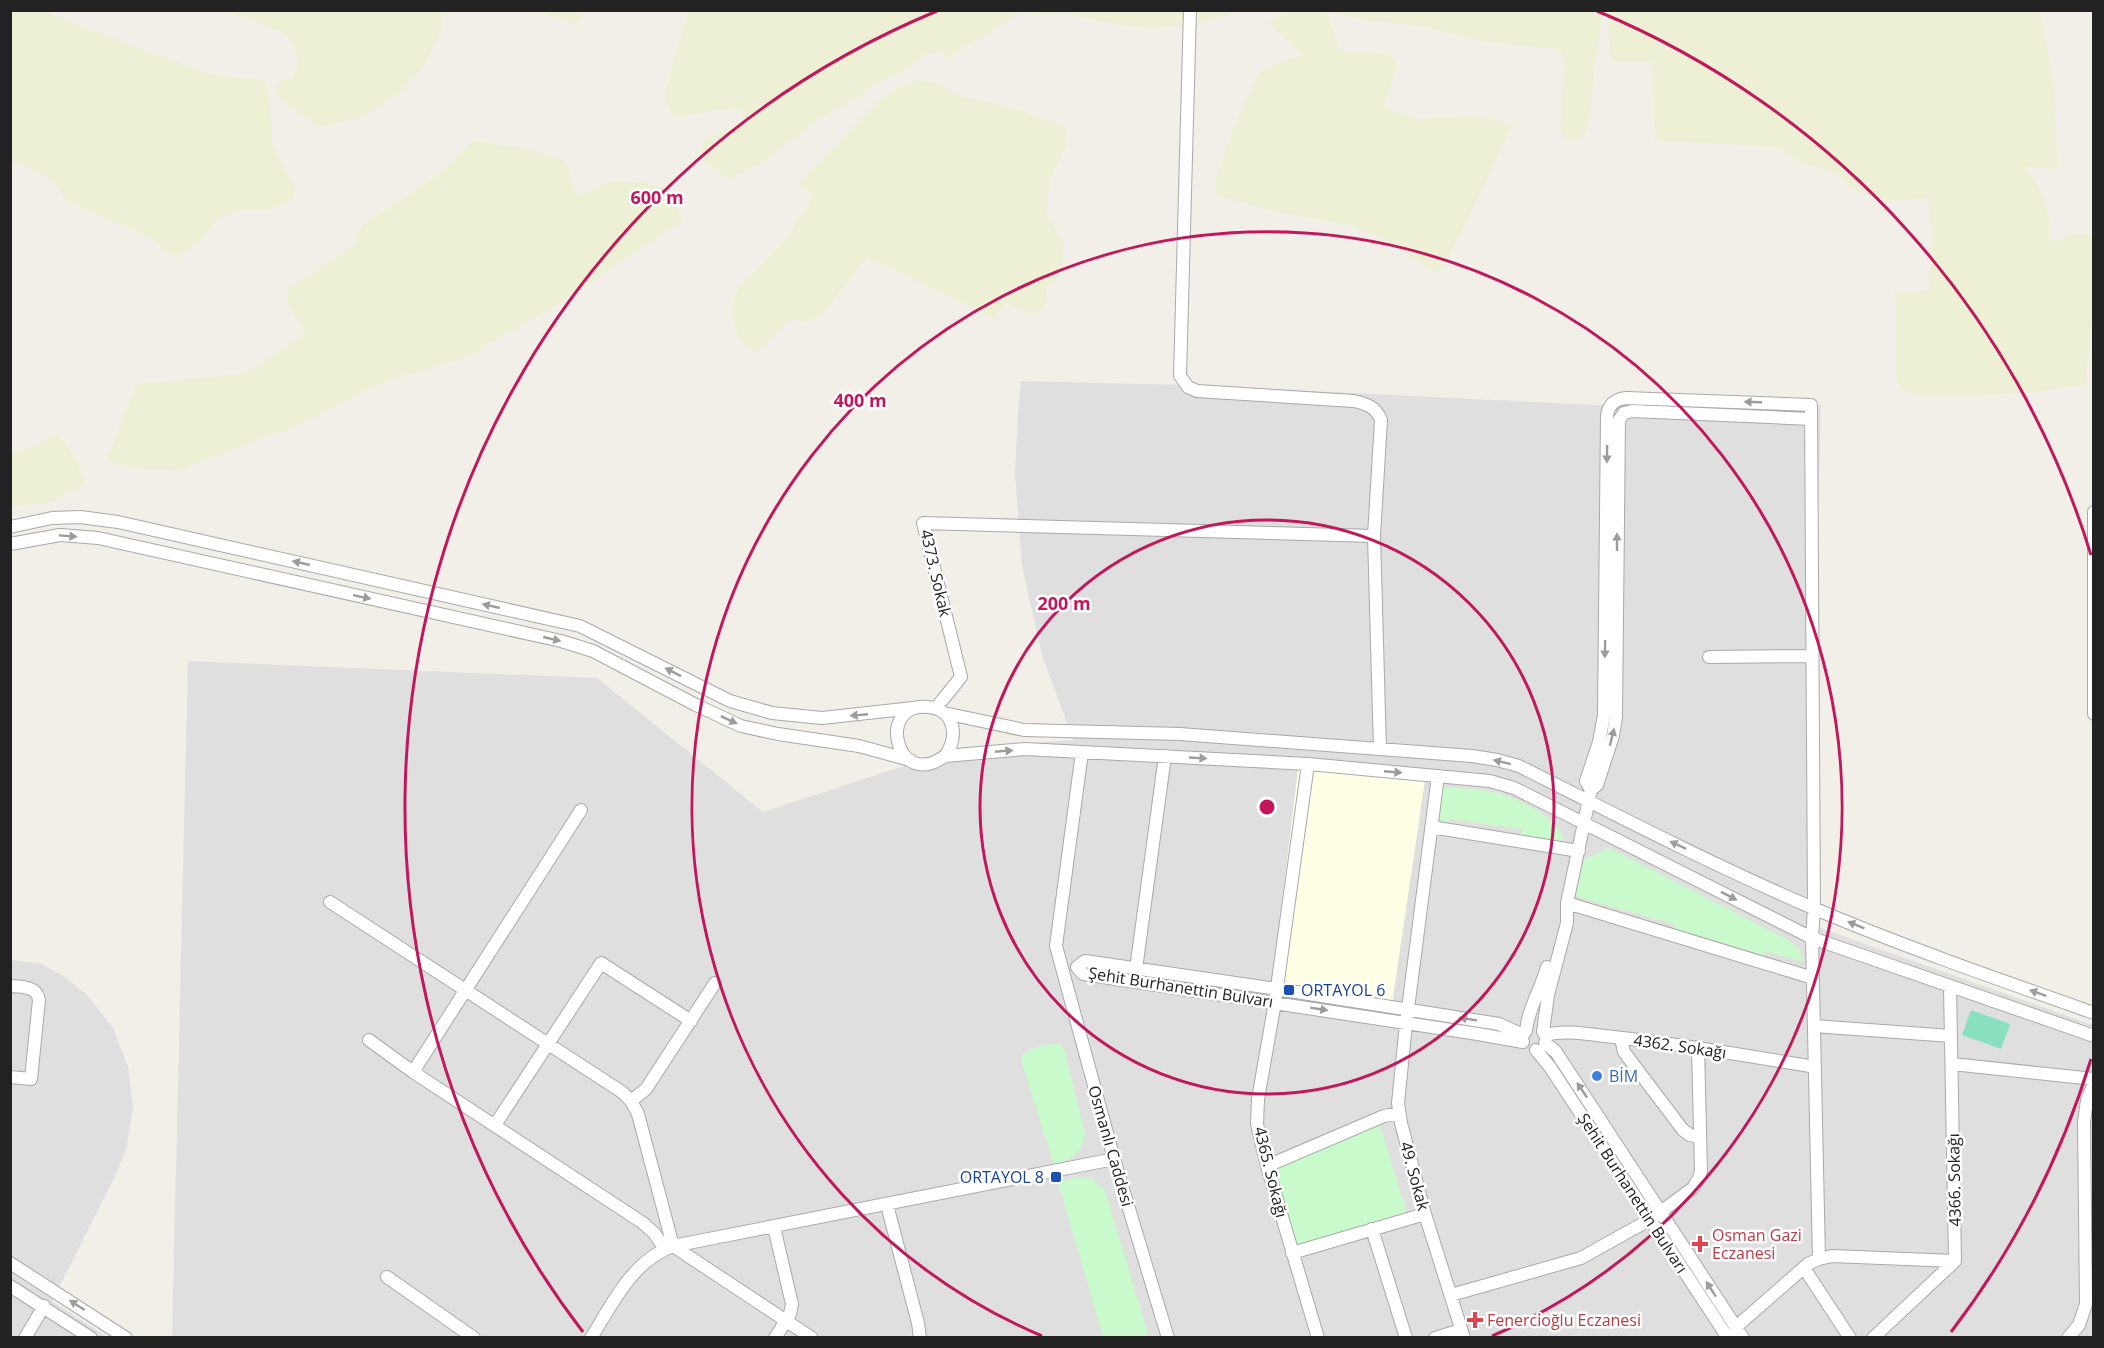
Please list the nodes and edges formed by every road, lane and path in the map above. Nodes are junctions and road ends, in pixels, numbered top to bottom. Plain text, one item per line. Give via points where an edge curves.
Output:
1 (1190, 10) edge
2 (1612, 403) junction
3 (1624, 413) junction
4 (1811, 419) junction
5 (2094, 512) edge
6 (10, 526) edge
7 (1374, 536) junction
8 (10, 544) edge
9 (1709, 657) dead end
10 (1812, 657) junction
11 (917, 707) junction
12 (940, 711) junction
13 (2094, 714) edge
14 (1380, 749) junction
15 (1082, 752) junction
16 (945, 756) junction
17 (1165, 756) junction
18 (910, 760) junction
19 (1308, 764) junction
20 (1438, 776) junction
21 (1590, 796) junction
22 (580, 810) dead end
23 (1584, 823) junction
24 (1431, 827) junction
25 (1579, 851) junction
26 (330, 902) dead end
27 (1567, 903) junction
28 (1814, 908) junction
29 (1812, 938) junction
30 (1077, 967) junction
31 (1061, 968) junction
32 (1136, 969) junction
33 (1813, 978) junction
34 (715, 983) dead end
35 (10, 986) edge
36 (1950, 987) junction
37 (1276, 989) junction
38 (465, 990) junction
39 (1275, 1002) junction
40 (1408, 1010) junction
41 (2094, 1013) edge
42 (691, 1021) junction
43 (1406, 1023) junction
44 (1814, 1026) junction
45 (1524, 1036) junction
46 (1951, 1036) junction
47 (2094, 1036) edge
48 (1621, 1038) junction
49 (369, 1040) dead end
50 (1542, 1040) junction
51 (549, 1044) junction
52 (1698, 1047) junction
53 (1952, 1064) junction
54 (1815, 1067) junction
55 (413, 1072) junction
56 (10, 1077) edge
57 (2094, 1079) edge
58 (2094, 1084) edge
59 (631, 1101) junction
60 (1399, 1113) junction
61 (495, 1125) junction
62 (1700, 1137) junction
63 (1114, 1159) junction
64 (1267, 1166) junction
65 (887, 1205) junction
66 (1662, 1211) junction
67 (1425, 1214) junction
68 (1651, 1219) junction
69 (774, 1227) junction
70 (1372, 1229) junction
71 (669, 1248) junction
72 (1292, 1252) junction
73 (1819, 1259) junction
74 (1955, 1261) junction
75 (10, 1263) edge
76 (1804, 1268) junction
77 (387, 1277) dead end
78 (10, 1286) edge
79 (1451, 1295) junction
80 (44, 1306) junction
81 (786, 1320) junction
82 (1462, 1334) edge
83 (1738, 1334) edge
84 (25, 1338) edge
85 (91, 1338) edge
86 (126, 1338) edge
87 (474, 1338) edge
88 (591, 1338) edge
89 (774, 1338) edge
90 (812, 1338) edge
91 (920, 1338) edge
92 (1167, 1338) edge
93 (1318, 1338) edge
94 (1406, 1338) edge
95 (1435, 1338) edge
96 (1728, 1338) edge
97 (1850, 1338) edge
98 (1874, 1338) edge
99 (2068, 1338) edge

1 - 7 street via 1180,376 1197,391 1345,400 1374,408 1381,420
2 - 3 street
4 -> 2 street via 1811,405 1626,398
2 -> 21 street via 1607,416 1604,715 1602,734 1586,781
3 - 4 street
21 -> 3 street via 1610,746 1616,717 1618,420
4 - 10 street
5 - 13 street
11 -> 6 street via 822,718 772,713 730,701 580,626 118,522 52,518
7 - 12 street, 4373. Sokak via 923,523 961,677
7 - 14 street
8 -> 18 street via 60,535 98,538 561,641 593,651 741,726 859,746
9 - 10 street
10 - 28 street
11 - 12 street
11 - 18 street via 908,711 897,727 898,746
12 - 14 street via 1024,730 1180,734
12 - 16 street via 953,729 954,739
21 -> 14 street via 1497,760
16 -> 15 street via 1025,749
15 - 17 street
15 - 31 street, Osmanlı Caddesi via 1055,940
16 - 18 street via 929,764
17 -> 19 street
17 - 32 street
19 -> 20 street
19 - 37 street, 4365. Sokağı
20 - 23 street via 1490,781 1514,788
20 - 24 street, 49. Sokak
21 - 23 street
28 -> 21 street via 1656,835
22 - 38 street
23 - 25 street
23 -> 29 street
24 - 25 street
24 - 40 street, 49. Sokak
25 - 27 street
26 - 38 street
27 - 33 street
27 - 45 street
27 - 50 street via 1567,923 1548,995
28 - 29 street
41 -> 28 street
29 - 33 street
29 - 36 street
30 - 31 street
30 - 32 street, Şehit Burhanettin Bulvarı via 1085,961
30 - 39 street, Şehit Burhanettin Bulvarı via 1083,974
31 - 63 street, Osmanlı Caddesi
32 - 37 street, Şehit Burhanettin Bulvarı
33 - 44 street
34 - 42 street
35 - 56 street via 35,990 39,1000 31,1079
36 - 46 street, 4366. Sokağı
36 - 47 street
37 - 39 street, 4365. Sokağı
37 - 40 street, Şehit Burhanettin Bulvarı
38 - 51 street
38 - 55 street
39 -> 43 street, Şehit Burhanettin Bulvarı
39 - 64 street, 4365. Sokağı via 1257,1111
40 - 43 street, 49. Sokak
45 -> 40 street, Şehit Burhanettin Bulvarı via 1499,1024
42 - 51 street via 601,963
42 - 59 street via 646,1089
43 - 45 street, Şehit Burhanettin Bulvarı
43 - 60 street, 49. Sokak
44 - 46 street
44 - 54 street
45 - 50 street, 4362. Sokağı via 1532,1028
45 - 50 street via 1528,1048
46 - 53 street, 4366. Sokağı
48 - 50 street, 4362. Sokağı via 1564,1032
48 - 52 street, 4362. Sokağı
48 - 62 street via 1624,1052 1683,1130
49 - 55 street
66 -> 50 street, Şehit Burhanettin Bulvarı via 1556,1052
50 - 68 street, Şehit Burhanettin Bulvarı via 1550,1067
51 - 59 street
51 - 61 street
52 - 54 street, 4362. Sokağı
52 - 62 street
53 - 57 street
53 - 74 street, 4366. Sokağı
54 - 73 street
55 - 61 street
58 - 99 street via 2084,1122 2086,1304 2079,1325
59 - 71 street via 640,1120
60 - 64 street
60 - 67 street, 49. Sokak
61 - 71 street via 643,1223
62 - 66 street via 1701,1171 1697,1184
63 - 65 street
63 - 92 street, Osmanlı Caddesi
64 - 72 street, 4365. Sokağı
65 - 69 street
65 - 91 street
66 - 68 street
83 -> 66 street, Şehit Burhanettin Bulvarı
67 - 70 street
67 - 79 street, 49. Sokak
68 - 79 street via 1581,1258
68 - 96 street, Şehit Burhanettin Bulvarı
69 - 71 street
69 - 81 street via 792,1301
70 - 72 street
70 - 94 street
71 - 81 street
71 - 88 street via 635,1271
72 - 93 street, 4365. Sokağı
73 - 74 street via 1832,1256
73 - 76 street
74 - 98 street
86 -> 75 street
76 - 83 street
76 - 97 street
77 - 87 street
78 - 80 street
79 - 82 street, 49. Sokak
80 - 84 street
80 - 85 street
81 - 89 street
81 - 90 street
82 - 95 street

